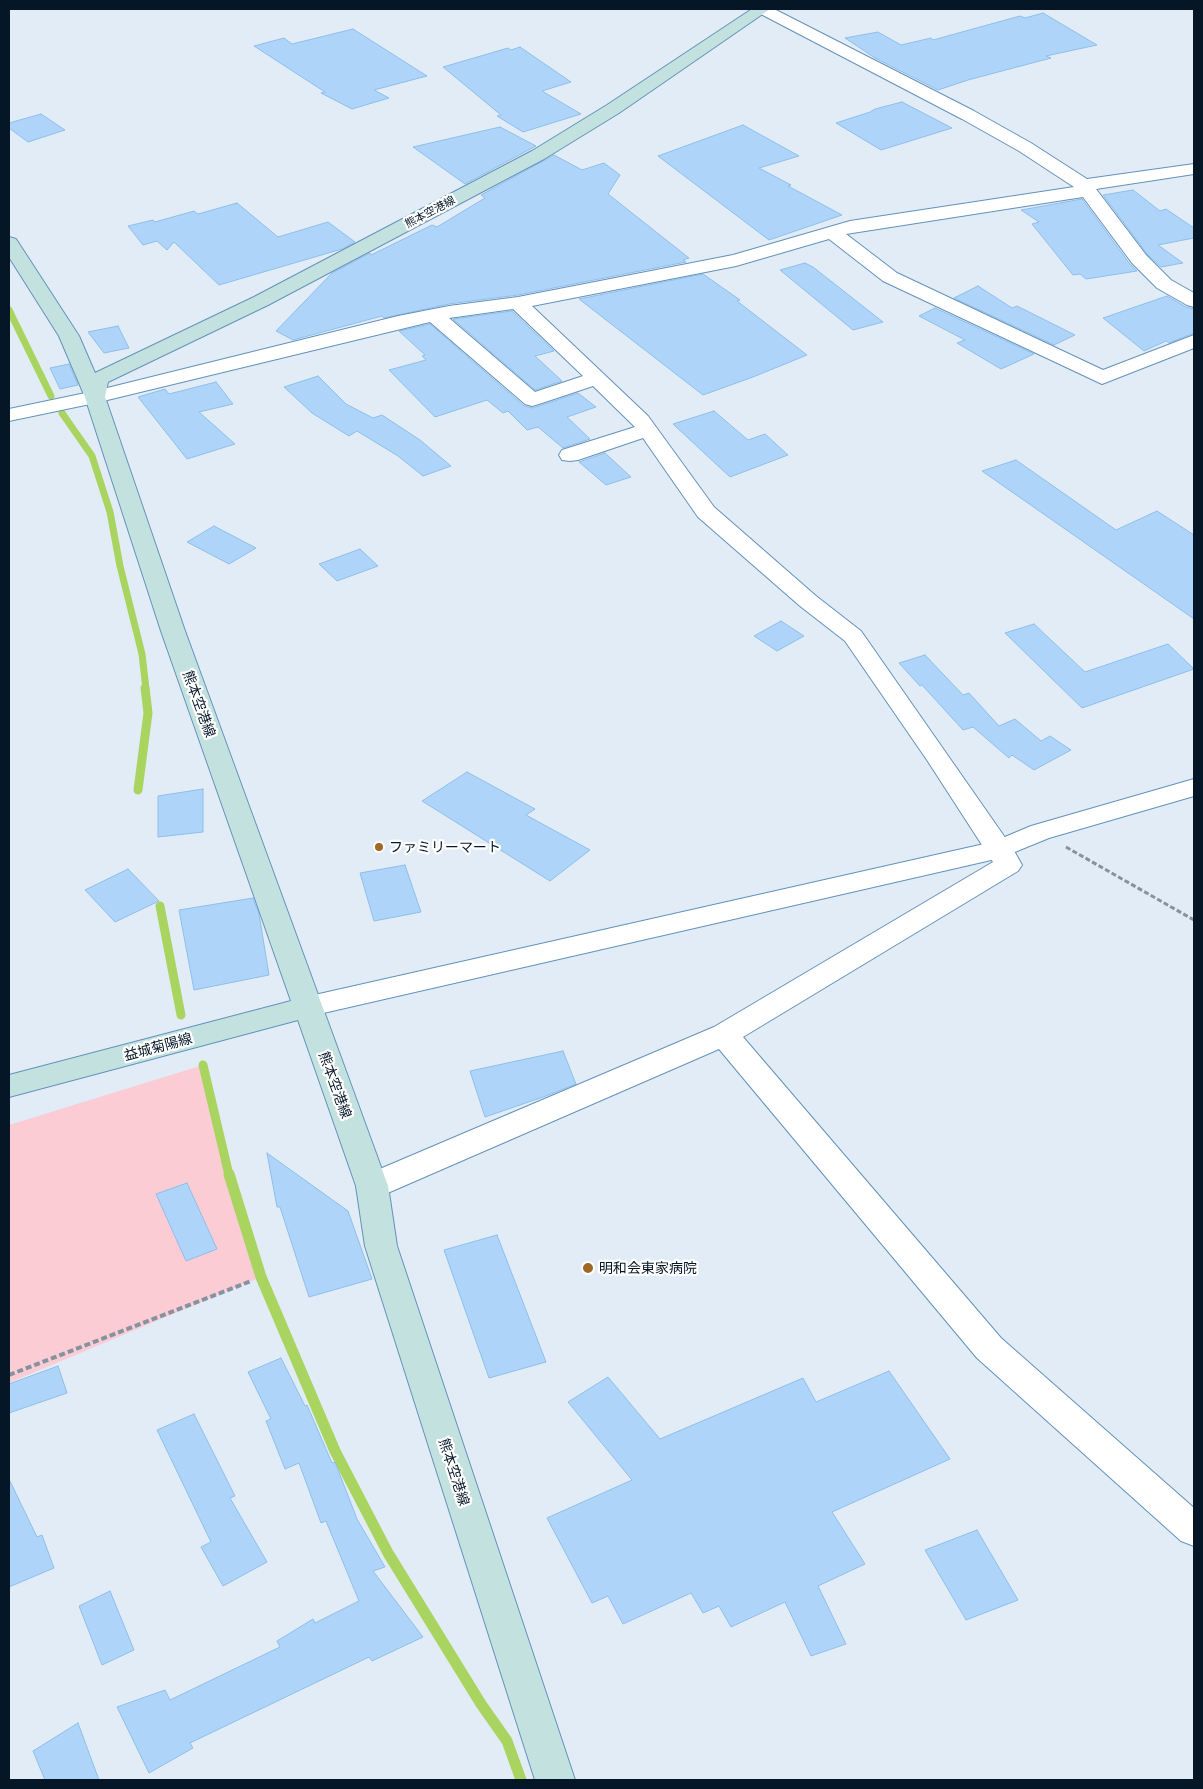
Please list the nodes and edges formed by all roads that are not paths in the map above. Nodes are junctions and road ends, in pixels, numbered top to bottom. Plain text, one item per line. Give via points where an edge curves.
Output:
1 (762, 9) edge
2 (1194, 169) edge
3 (1086, 188) junction
4 (832, 232) junction
5 (10, 247) edge
6 (1194, 300) edge
7 (518, 303) junction
8 (434, 315) junction
9 (1194, 341) edge
10 (597, 378) junction
11 (95, 397) junction
12 (9, 415) edge
13 (648, 430) junction
14 (570, 455) dead end
15 (1194, 787) edge
16 (1000, 849) junction
17 (313, 1006) junction
18 (724, 1035) junction
19 (9, 1086) edge
20 (372, 1186) junction
21 (1194, 1530) edge
22 (555, 1780) edge

1 - 3 street via 968,115 1025,147
1 - 11 main road, 熊本空港線 via 538,155 261,301 98,379
2 - 3 street
3 - 4 street
3 - 6 street via 1139,260 1164,284
4 - 7 street via 736,260
4 - 9 street via 890,277 1102,378
5 - 11 main road, 熊本空港線 via 69,336
7 - 8 street
7 - 10 street
8 - 10 street via 532,400
8 - 11 street
10 - 13 street
11 - 12 street
11 - 17 main road, 熊本空港線 via 173,631
13 - 14 street
13 - 16 street via 706,512 853,636
15 - 16 street via 1040,832
16 - 17 street
16 - 18 street via 1008,865
17 - 19 main road, 益城菊陽線
17 - 20 main road, 熊本空港線
18 - 20 street
18 - 21 street via 990,1348
20 - 22 main road, 熊本空港線 via 381,1246

